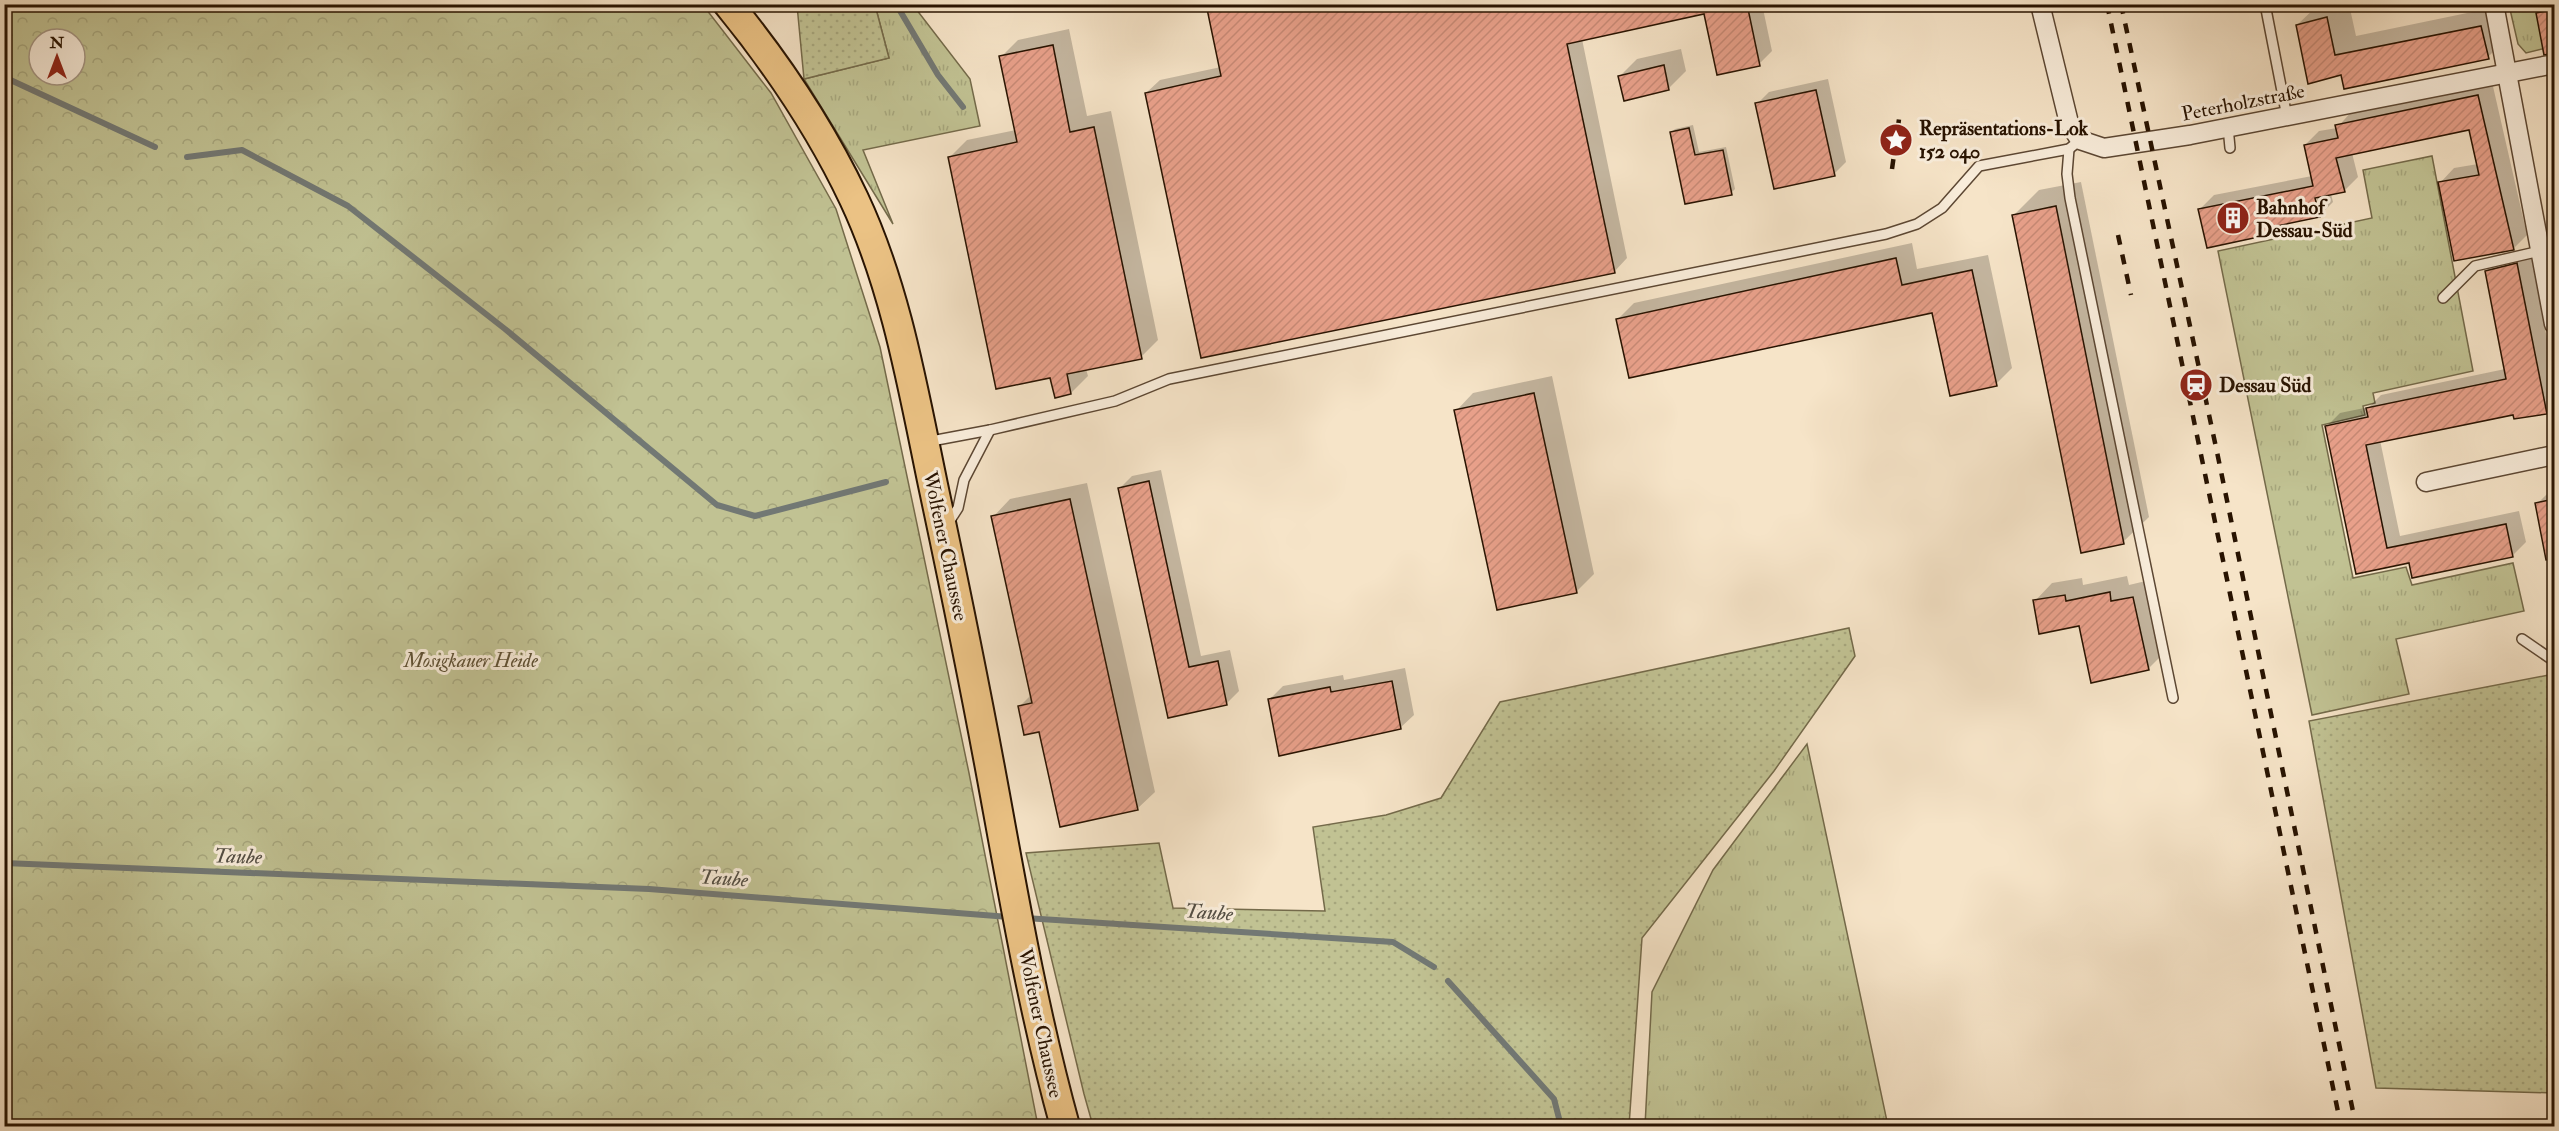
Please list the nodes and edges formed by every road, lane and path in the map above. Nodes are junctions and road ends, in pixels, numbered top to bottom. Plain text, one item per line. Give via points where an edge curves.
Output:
1 (728, 4) edge
2 (2040, 4) edge
3 (2265, 4) edge
4 (2494, 4) edge
5 (2554, 64) edge
6 (2506, 74) junction
7 (2287, 117) junction
8 (2228, 128) junction
9 (2074, 144) junction
10 (2230, 148) dead end
11 (2546, 262) edge
12 (2443, 298) dead end
13 (2554, 324) edge
14 (990, 430) junction
15 (924, 442) junction
16 (2554, 455) edge
17 (2426, 482) dead end
18 (943, 532) junction
19 (2522, 639) dead end
20 (2554, 661) edge
21 (2173, 698) dead end
22 (1065, 1126) edge

1 - 15 main road, Wolfener Chaussee via 782,74 855,201 892,307
2 - 9 street
3 - 7 lane
4 - 6 street
5 - 6 street, Peterholzstraße
6 - 7 street, Peterholzstraße
6 - 11 street
7 - 8 street, Peterholzstraße
8 - 9 street, Peterholzstraße via 2117,147
8 - 10 lane
9 - 14 lane via 1979,166 1942,207 1917,224 1886,234 1169,379 1115,401
9 - 21 lane via 2067,174 2070,198
11 - 12 lane via 2475,266
11 - 13 street
14 - 15 lane
14 - 18 lane via 964,480 958,508
15 - 18 main road, Wolfener Chaussee
16 - 17 street
18 - 22 main road, Wolfener Chaussee via 1012,889
19 - 20 lane

